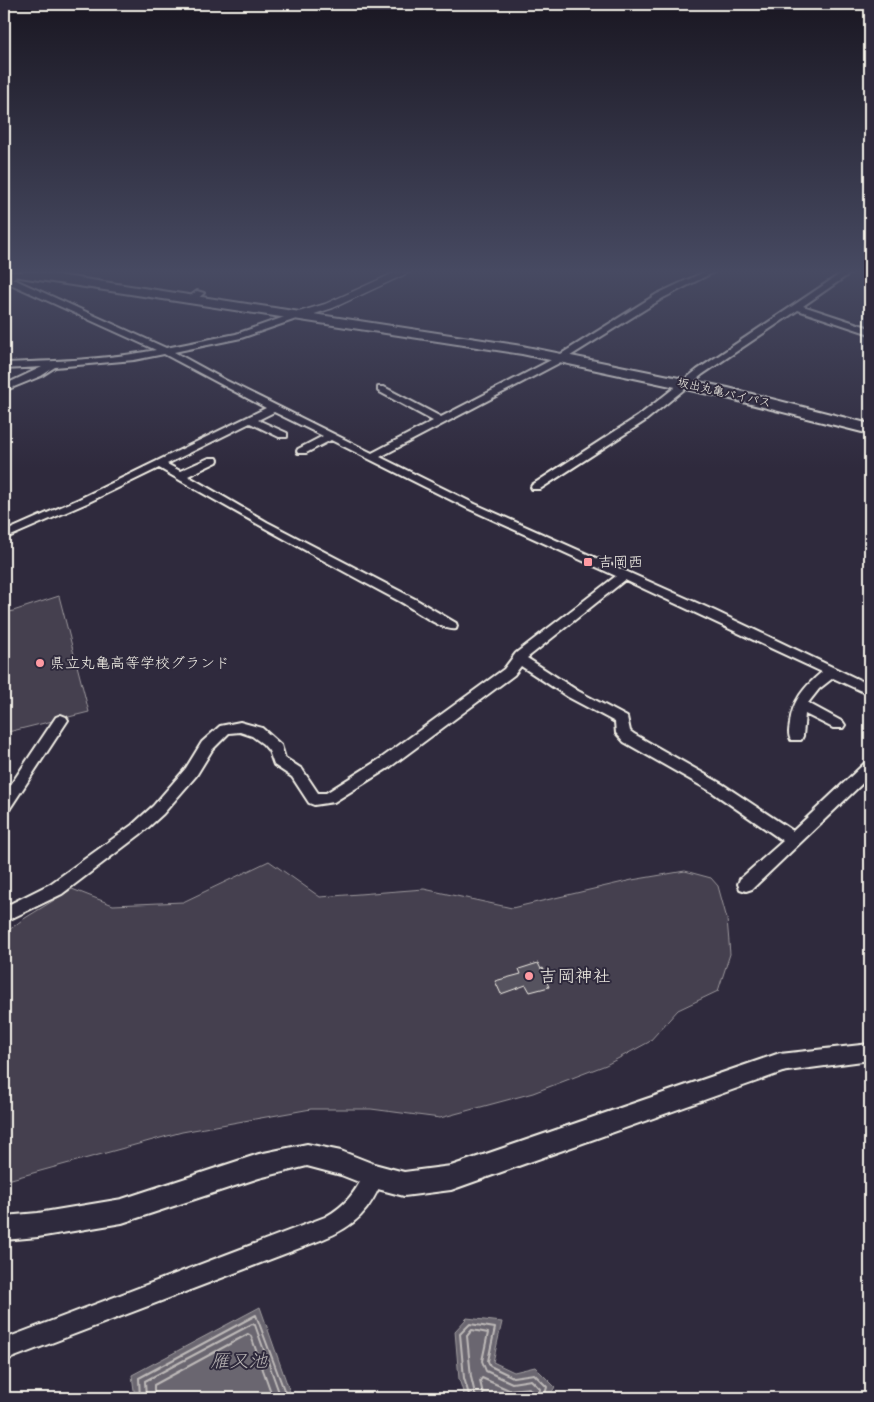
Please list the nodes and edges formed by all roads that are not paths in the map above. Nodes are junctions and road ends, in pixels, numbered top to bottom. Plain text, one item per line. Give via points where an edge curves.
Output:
1 (136, 337) edge
2 (231, 337) edge
3 (449, 337) edge
4 (594, 337) edge
5 (753, 337) edge
6 (164, 351) junction
7 (565, 356) junction
8 (54, 364) junction
9 (4, 366) edge
10 (688, 382) junction
11 (4, 388) edge
12 (381, 389) dead end
13 (274, 408) junction
14 (250, 420) junction
15 (441, 421) junction
16 (870, 423) edge
17 (870, 429) edge
18 (283, 436) dead end
19 (332, 436) junction
20 (302, 451) dead end
21 (374, 456) junction
22 (212, 460) dead end
23 (160, 464) junction
24 (180, 475) junction
25 (536, 487) dead end
26 (4, 536) edge
27 (624, 575) junction
28 (451, 626) dead end
29 (520, 659) junction
30 (832, 672) junction
31 (870, 690) edge
32 (800, 705) junction
33 (61, 720) dead end
34 (838, 726) dead end
35 (796, 736) dead end
36 (870, 767) edge
37 (4, 806) edge
38 (794, 840) junction
39 (746, 884) dead end
40 (4, 915) edge
41 (870, 1052) edge
42 (780, 1063) joint
43 (374, 1176) junction
44 (4, 1228) edge
45 (4, 1350) edge

1 - 6 street
2 - 6 street
3 - 7 highway, 坂出丸亀バイパス
4 - 7 street
5 - 10 street
6 - 8 street via 119,359
6 - 13 street
7 - 10 highway, 坂出丸亀バイパス
7 - 15 street
8 - 9 street
8 - 11 street
10 - 16 highway, 坂出丸亀バイパス
10 - 17 highway, 坂出丸亀バイパス
10 - 25 street via 641,419
12 - 15 street
13 - 14 street
13 - 19 street
14 - 18 street
14 - 23 street
15 - 21 street
19 - 20 street
19 - 21 street
21 - 27 street via 471,506
22 - 24 street
23 - 24 street
23 - 26 street
24 - 28 street
27 - 29 street via 568,617
27 - 30 street
29 - 38 street via 560,686 622,720 623,733 629,738 716,788
29 - 40 street via 508,672 385,763 329,798 314,799 300,774 279,761 276,749 257,732 240,727 226,729 207,746 191,772 158,810 137,829 56,889
30 - 31 street
30 - 32 street via 814,686
32 - 34 street
32 - 35 street
33 - 37 street
36 - 38 street
38 - 39 street
41 - 42 street
42 - 43 street via 451,1178 404,1184
43 - 44 street via 341,1163 307,1155 259,1166 122,1210
43 - 45 street via 362,1202 346,1217 321,1230

